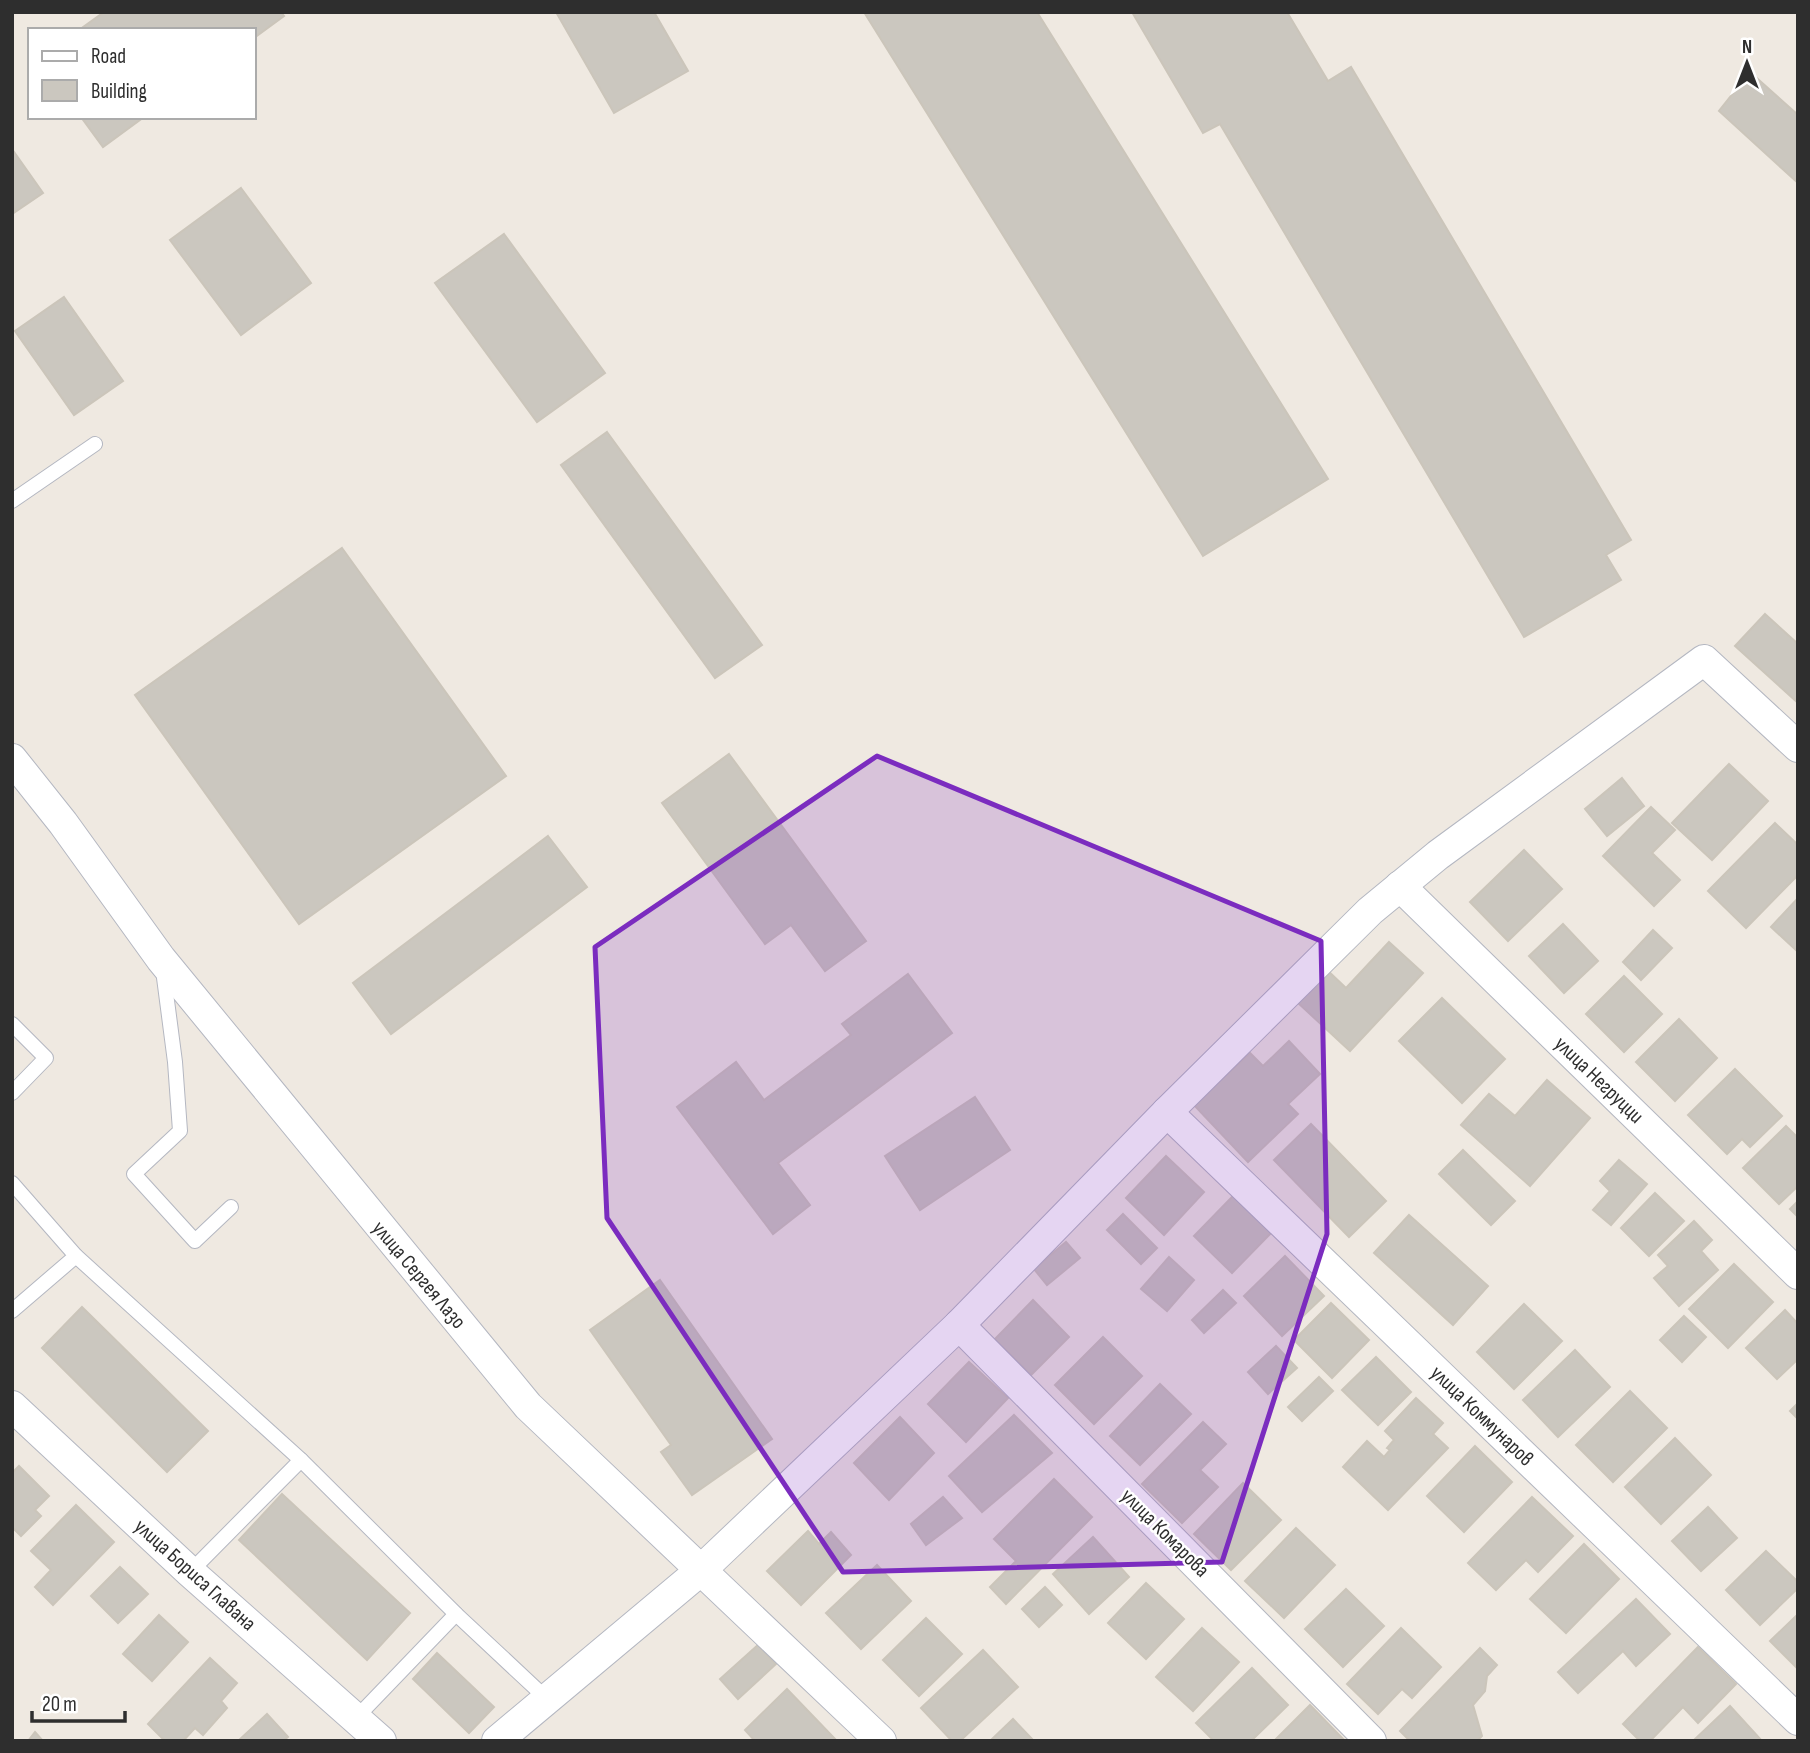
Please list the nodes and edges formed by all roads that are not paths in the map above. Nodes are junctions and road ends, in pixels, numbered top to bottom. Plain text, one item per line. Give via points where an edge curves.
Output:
1 (95, 444) dead end
2 (12, 501) edge
3 (1798, 747) edge
4 (12, 759) edge
5 (1400, 886) junction
6 (161, 959) junction
7 (12, 1024) edge
8 (12, 1093) edge
9 (1167, 1112) junction
10 (12, 1183) edge
11 (231, 1207) dead end
12 (76, 1256) junction
13 (1798, 1274) edge
14 (12, 1311) edge
15 (959, 1325) junction
16 (12, 1406) edge
17 (302, 1460) junction
18 (700, 1571) junction
19 (190, 1572) junction
20 (456, 1614) junction
21 (547, 1699) junction
22 (356, 1718) junction
23 (1798, 1720) edge
24 (381, 1741) edge
25 (497, 1741) edge
26 (881, 1741) edge
27 (1371, 1741) edge

1 - 2 lane
3 - 5 street via 1704,660
4 - 6 street, улица Сергея Лазо
5 - 9 street
5 - 13 street, улица Негруцци
6 - 11 lane via 180,1131 134,1174 195,1241
6 - 18 street, улица Сергея Лазо via 528,1406
7 - 8 lane via 46,1058
9 - 15 street
9 - 23 street, улица Коммунаров
10 - 12 lane
12 - 14 lane
12 - 17 lane
15 - 18 street
15 - 27 street, улица Комарова
16 - 19 street, улица Бориса Главана
17 - 19 lane
17 - 20 lane
18 - 21 street
18 - 26 street, улица Сергея Лазо
19 - 22 street, улица Бориса Главана
20 - 21 lane
20 - 22 lane
21 - 25 street
22 - 24 street, улица Бориса Главана

